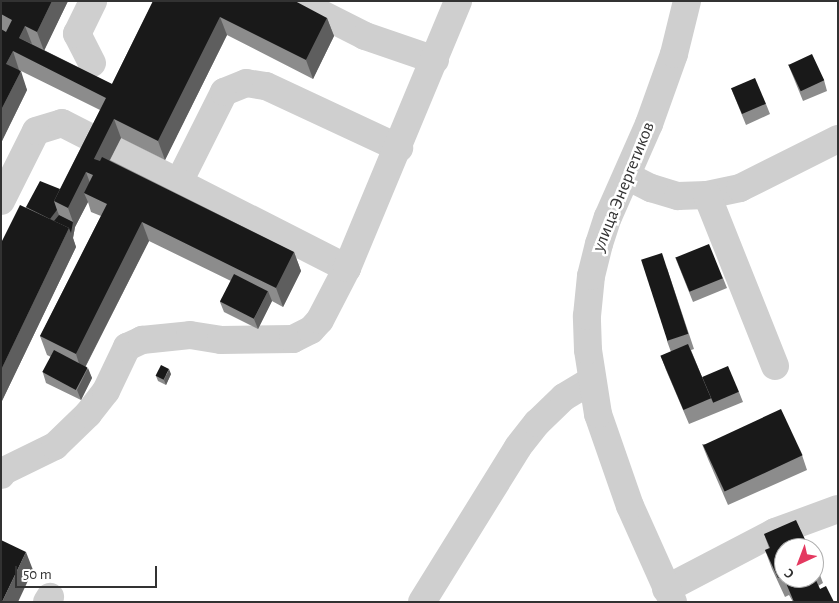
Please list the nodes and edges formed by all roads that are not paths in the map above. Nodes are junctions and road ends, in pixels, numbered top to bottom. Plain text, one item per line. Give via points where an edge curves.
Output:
1 (93, 1) edge
2 (296, 1) edge
3 (458, 1) edge
4 (687, 1) edge
5 (435, 60) junction
6 (92, 63) dead end
7 (838, 139) edge
8 (399, 148) junction
9 (626, 176) junction
10 (179, 182) junction
11 (707, 195) junction
12 (1, 201) edge
13 (347, 268) junction
14 (775, 366) dead end
15 (591, 381) junction
16 (1, 474) edge
17 (838, 509) edge
18 (669, 596) edge
19 (422, 602) edge

1 - 6 street via 77,34
2 - 5 street via 365,36
3 - 5 street
4 - 9 street, улица Энергетиков via 662,89
5 - 8 street
7 - 11 street via 740,188
8 - 10 street via 266,86 246,83 224,92
8 - 13 street
9 - 11 street via 678,196
9 - 15 street, улица Энергетиков via 608,217 592,276 587,316
10 - 12 street via 62,122 36,131
10 - 13 street
11 - 14 street
13 - 16 street via 320,320 311,330 293,339 221,340 190,335 142,340 127,347 106,391 81,420 55,446
15 - 18 street, улица Энергетиков via 598,414 630,506
15 - 19 street via 564,397 518,447
17 - 18 street via 775,532

